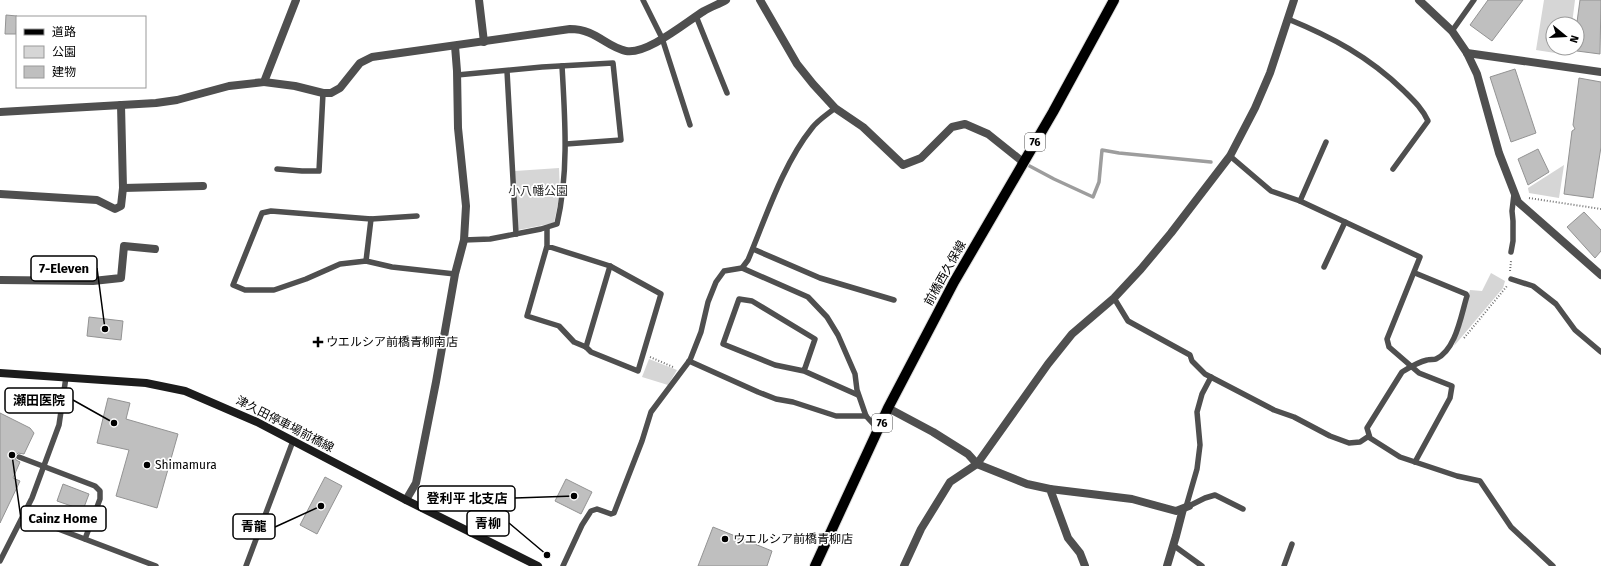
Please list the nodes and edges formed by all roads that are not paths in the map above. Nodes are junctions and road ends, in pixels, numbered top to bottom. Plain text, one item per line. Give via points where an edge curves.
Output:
1 (296, 0) edge
2 (479, 0) edge
3 (643, 0) edge
4 (726, 0) edge
5 (760, 0) edge
6 (1114, 0) edge
7 (1294, 0) edge
8 (1419, 0) edge
9 (1474, 0) edge
10 (696, 16) junction
11 (1288, 19) junction
12 (1452, 31) junction
13 (662, 38) junction
14 (484, 42) junction
15 (455, 46) junction
16 (1467, 53) junction
17 (562, 66) junction
18 (507, 71) junction
19 (1601, 72) edge
20 (457, 75) junction
21 (264, 82) junction
22 (322, 93) junction
23 (727, 93) dead end
24 (121, 105) junction
25 (835, 108) junction
26 (0, 112) edge
27 (690, 125) dead end
28 (1326, 142) dead end
29 (566, 144) junction
30 (1230, 156) junction
31 (1023, 162) junction
32 (277, 168) dead end
33 (1393, 169) dead end
34 (203, 186) dead end
35 (123, 188) junction
36 (0, 194) edge
37 (1514, 194) junction
38 (1300, 201) junction
39 (417, 216) dead end
40 (371, 219) junction
41 (1345, 222) junction
42 (547, 228) junction
43 (516, 234) junction
44 (464, 240) junction
45 (547, 246) junction
46 (155, 249) dead end
47 (753, 249) junction
48 (1511, 252) road end
49 (366, 261) junction
50 (610, 266) junction
51 (1324, 267) dead end
52 (742, 268) junction
53 (1415, 273) junction
54 (455, 274) junction
55 (1601, 275) edge
56 (1511, 279) road end
57 (0, 280) edge
58 (1114, 298) junction
59 (894, 300) dead end
60 (586, 347) junction
61 (1601, 352) edge
62 (689, 361) junction
63 (1411, 366) junction
64 (804, 371) junction
65 (0, 372) edge
66 (66, 377) junction
67 (1211, 377) junction
68 (858, 395) junction
69 (888, 408) junction
70 (866, 416) junction
71 (878, 429) junction
72 (1369, 436) junction
73 (293, 441) junction
74 (19, 457) dead end
75 (1415, 462) junction
76 (977, 464) junction
77 (1050, 489) junction
78 (406, 500) junction
79 (1186, 508) junction
80 (1243, 509) dead end
81 (24, 516) junction
82 (85, 539) junction
83 (1292, 544) dead end
84 (1173, 545) junction
85 (0, 561) edge
86 (156, 566) edge
87 (246, 566) edge
88 (538, 566) edge
89 (564, 566) edge
90 (815, 566) edge
91 (904, 566) edge
92 (1085, 566) edge
93 (1167, 566) edge
94 (1202, 566) edge
95 (1284, 566) edge
96 (1553, 566) edge

1 - 21 street
2 - 14 street
3 - 13 lane
4 - 10 street
5 - 25 street via 797,64
6 - 31 main road, 前橋西久保線 / 76
7 - 11 street
8 - 12 street
9 - 12 lane
10 - 13 street
10 - 23 lane
11 - 30 street via 1270,73
11 - 33 lane via 1352,49 1388,76 1424,110 1428,121
12 - 16 street
13 - 14 street via 634,52 624,51 580,29
13 - 27 lane
14 - 15 street
15 - 20 street
15 - 22 street via 372,57 360,63 340,88 332,93
16 - 19 street
16 - 37 street via 1477,74 1499,153
17 - 18 lane
17 - 29 lane
17 - 29 lane via 614,63 621,140
18 - 20 lane
18 - 43 lane
20 - 44 street via 458,128 466,206
21 - 22 street
21 - 24 street via 228,86 178,100
22 - 32 lane via 319,171 302,172
24 - 26 street
24 - 35 street
25 - 31 street via 863,127 903,165 922,158 952,128 965,124 988,134
25 - 47 lane via 813,127 795,152 774,195
28 - 38 lane
29 - 42 lane via 561,210 557,224
30 - 38 lane via 1271,191
30 - 58 street via 1171,233
31 - 69 main road, 前橋西久保線 / 76 via 954,282
34 - 35 street
35 - 36 street via 120,206 116,209 97,200
37 - 48 lane
37 - 55 street via 1518,202
38 - 41 lane
39 - 40 lane
40 - 49 lane
40 - 49 lane via 262,212 233,285 244,290 274,290 340,264
41 - 51 lane
41 - 53 lane via 1420,257
42 - 43 lane
42 - 45 lane
43 - 44 lane
44 - 54 street
45 - 50 lane
45 - 60 lane via 527,316 559,326 574,342
46 - 57 street via 124,246 122,278
47 - 52 lane
47 - 59 lane via 820,278
49 - 54 lane via 392,267
50 - 60 lane
50 - 60 lane via 662,294 644,355 638,372 591,352
52 - 62 lane via 724,271 716,282
52 - 68 lane via 808,297 822,312 838,335 855,374
53 - 63 lane via 1387,340 1389,347
53 - 63 lane via 1467,296 1448,350 1436,359
54 - 78 street via 416,483
56 - 61 lane via 1533,286 1556,304 1575,330
58 - 67 lane via 1128,321 1190,355 1192,361
58 - 76 street via 1072,334
62 - 70 lane via 776,399 836,416
62 - 89 lane via 651,412 614,513 597,509 591,511
63 - 72 lane via 1402,372 1367,428
63 - 75 lane via 1419,373 1452,386 1450,398
64 - 64 lane via 775,365 723,344 739,299 752,302 815,339
64 - 68 lane
65 - 66 main road, 津久田停車場前橋線
66 - 73 main road, 津久田停車場前橋線 via 146,383 185,391 257,422
66 - 81 lane via 59,425
67 - 72 lane via 1274,410 1343,441 1360,442
67 - 79 lane via 1202,394 1197,412 1200,451
68 - 70 lane
69 - 71 main road, 前橋西久保線 / 76
69 - 76 street via 968,454
70 - 71 lane
71 - 90 main road, 前橋西久保線 / 76
72 - 75 lane via 1400,457
73 - 78 main road, 津久田停車場前橋線
73 - 87 lane
74 - 82 lane, bridge via 95,486 100,491 100,498
75 - 96 lane via 1480,481 1511,527
76 - 77 street via 1027,484
76 - 91 street via 950,482 921,529
77 - 79 street via 1132,499 1176,510
77 - 92 street via 1068,538 1080,553
78 - 88 main road, 津久田停車場前橋線
79 - 80 lane via 1215,495
79 - 84 street
81 - 82 lane
81 - 85 lane
82 - 86 lane
83 - 95 lane
84 - 93 street
84 - 94 lane

